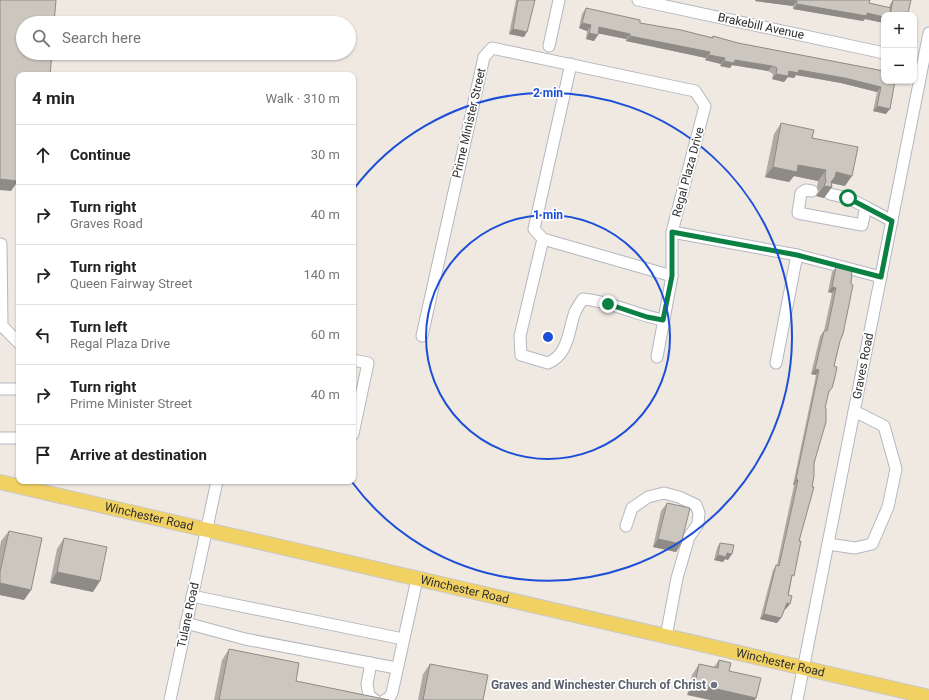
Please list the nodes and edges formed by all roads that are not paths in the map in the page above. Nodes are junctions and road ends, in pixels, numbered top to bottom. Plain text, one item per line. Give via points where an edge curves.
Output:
1 (559, 0) edge
2 (638, 0) edge
3 (929, 32) edge
4 (549, 46) dead end
5 (881, 52) edge
6 (922, 61) edge
7 (571, 64) junction
8 (812, 191) dead end
9 (830, 194) edge
10 (866, 207) junction
11 (892, 221) junction
12 (672, 232) junction
13 (543, 239) junction
14 (2, 244) dead end
15 (797, 255) junction
16 (672, 276) junction
17 (881, 277) junction
18 (663, 320) junction
19 (1, 327) edge
20 (422, 336) dead end
21 (16, 340) edge
22 (657, 357) dead end
23 (356, 361) edge
24 (776, 363) dead end
25 (0, 389) edge
26 (16, 389) edge
27 (854, 410) junction
28 (356, 420) edge
29 (0, 438) edge
30 (16, 438) edge
31 (0, 482) edge
32 (16, 484) edge
33 (21, 484) edge
34 (216, 484) edge
35 (626, 526) dead end
36 (207, 530) junction
37 (828, 544) junction
38 (417, 579) junction
39 (192, 596) junction
40 (186, 623) junction
41 (666, 636) junction
42 (403, 639) junction
43 (371, 663) junction
44 (396, 668) junction
45 (803, 668) junction
46 (929, 696) edge
47 (170, 700) edge
48 (375, 700) edge
49 (385, 700) edge
50 (797, 700) edge

1 - 4 street
2 - 5 street, Brakebill Avenue
3 - 6 street, Graves Road
6 - 11 street, Graves Road
7 - 12 street, Regal Plaza Drive via 695,91 705,106
7 - 13 street via 534,229
7 - 20 street, Prime Minister Street via 492,48 484,57
8 - 10 street via 806,190 802,193 798,213 862,225
9 - 10 street via 848,198
10 - 11 street
11 - 17 street, Graves Road
12 - 15 street
12 - 16 street, Regal Plaza Drive
13 - 16 street
13 - 18 street via 520,336 521,355 548,363 555,361 565,349 575,311 583,299
14 - 19 street
15 - 17 street
15 - 24 street
16 - 18 street, Regal Plaza Drive
17 - 27 street, Graves Road
18 - 22 street, Regal Plaza Drive
19 - 21 street
23 - 28 street via 368,363
25 - 26 street
27 - 37 street, Graves Road
27 - 37 street via 884,426 896,470 888,507 872,544 855,548
29 - 30 street
31 - 32 main road, Winchester Road
33 - 36 main road, Winchester Road
34 - 36 street, Tulane Road
35 - 41 street via 632,508 648,497 664,493 679,496 696,505 699,513 698,524 689,537 677,578
36 - 38 main road, Winchester Road
36 - 39 street, Tulane Road
37 - 45 street, Graves Road
38 - 41 main road, Winchester Road
38 - 42 street
39 - 40 street, Tulane Road
39 - 42 street
40 - 43 street via 245,639
40 - 47 street, Tulane Road
41 - 45 main road, Winchester Road
42 - 44 street
43 - 44 street
43 - 48 street via 367,690 369,696
44 - 49 street via 392,693
45 - 46 main road, Winchester Road
45 - 50 street, Graves Road

